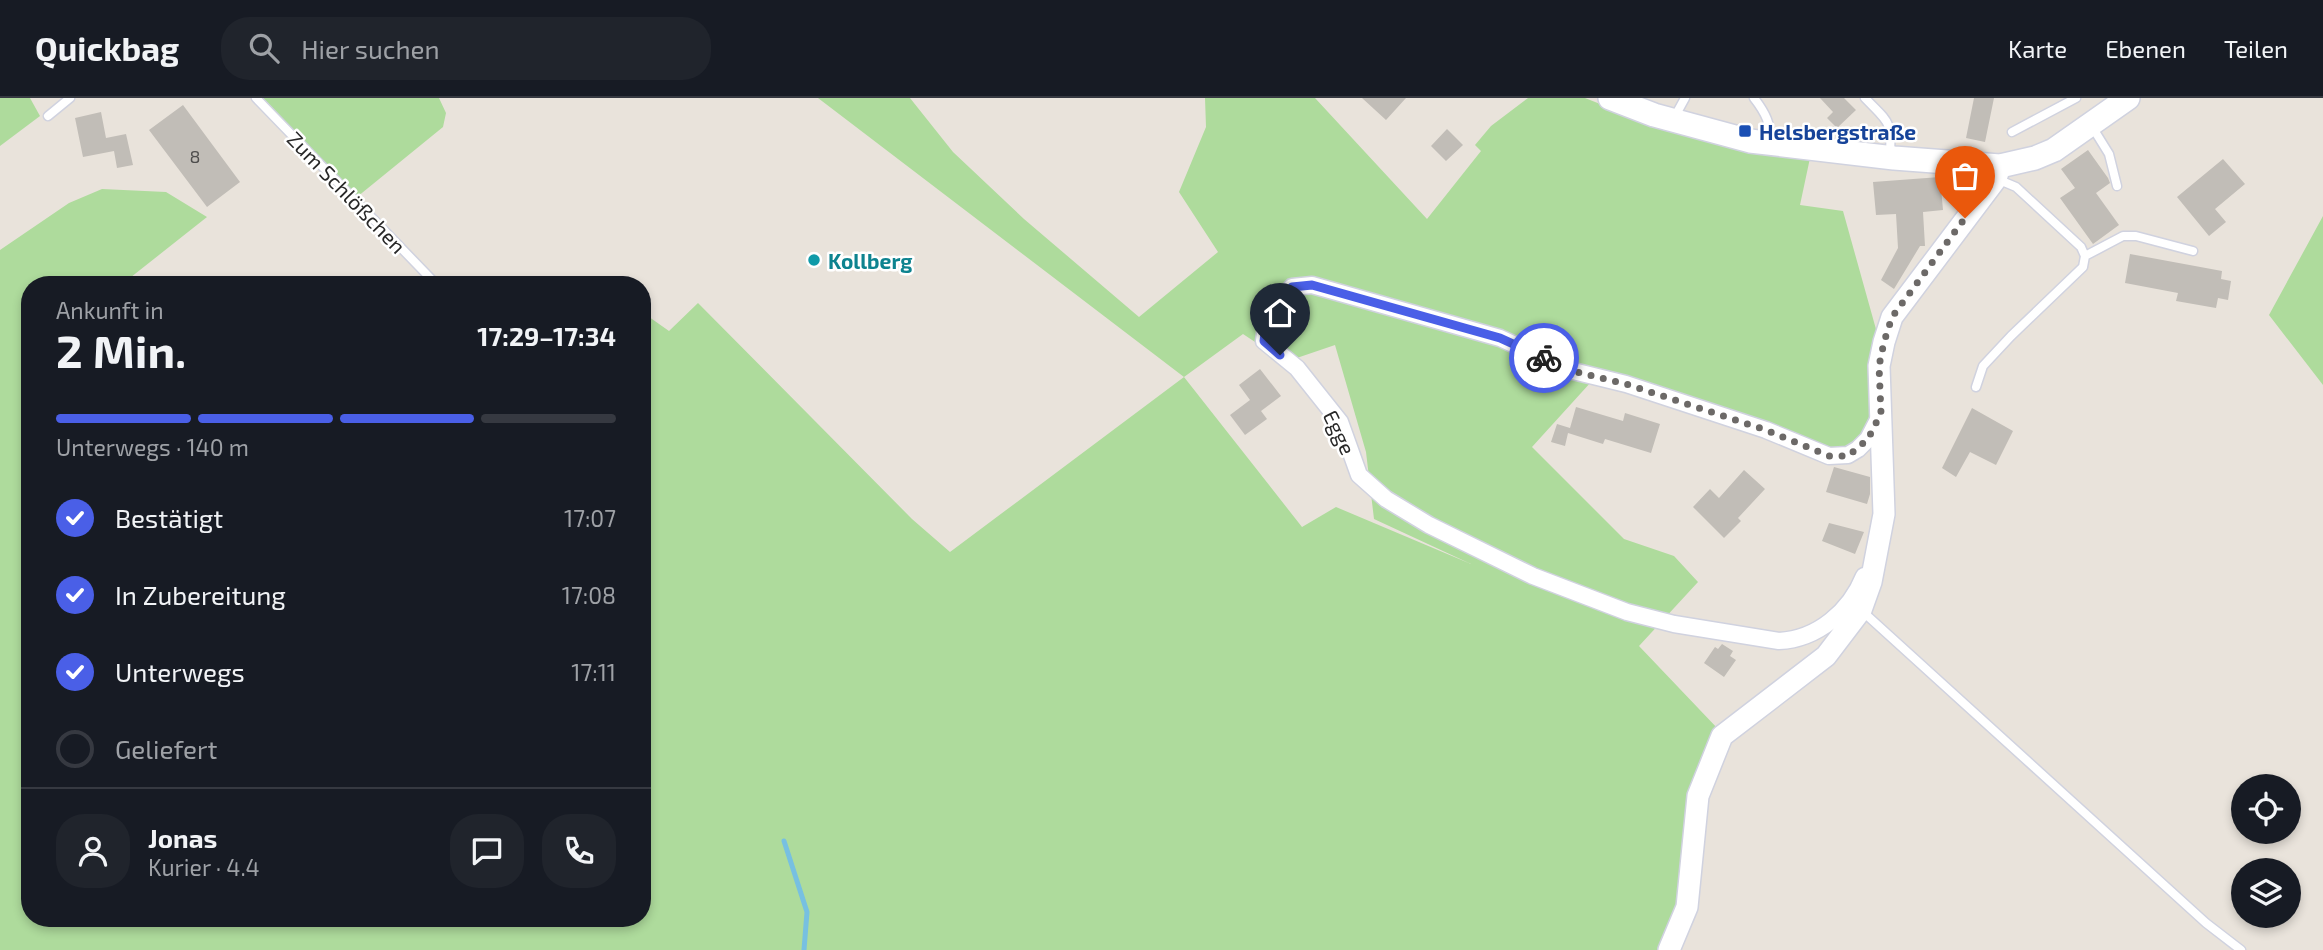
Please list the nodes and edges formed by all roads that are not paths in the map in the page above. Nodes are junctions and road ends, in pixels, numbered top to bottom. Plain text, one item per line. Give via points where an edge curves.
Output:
1 (70, 98) edge
2 (256, 98) edge
3 (1610, 98) edge
4 (1685, 98) edge
5 (1754, 98) edge
6 (1865, 98) edge
7 (2076, 98) edge
8 (2128, 98) edge
9 (48, 116) dead end
10 (1673, 121) junction
11 (2091, 125) junction
12 (2012, 132) dead end
13 (1770, 144) junction
14 (1889, 157) junction
15 (1998, 172) junction
16 (2117, 186) dead end
17 (2193, 251) dead end
18 (2085, 256) junction
19 (428, 276) edge
20 (1976, 387) dead end
21 (1881, 413) junction
22 (1880, 542) junction
23 (1861, 610) junction
24 (1669, 950) edge
25 (2241, 950) edge

1 - 9 lane
2 - 19 lane, Zum Schlößchen
3 - 10 main road
4 - 10 lane
5 - 13 lane via 1772,131
6 - 14 lane via 1891,131
7 - 12 lane
8 - 11 main road
10 - 13 main road
11 - 15 main road via 2054,150
11 - 16 lane via 2109,154
13 - 14 main road
14 - 15 main road
15 - 18 lane via 2081,247
15 - 21 street via 1892,317 1879,366
17 - 18 lane via 2123,236
18 - 20 lane via 2076,275 1983,366
21 - 22 street via 1884,514
21 - 22 street, Egge via 1858,449 1848,456 1829,456 1754,426 1569,370 1500,338 1312,285 1292,287 1267,319 1264,341 1297,368 1322,398 1340,422 1359,475 1386,499 1533,576 1627,612 1766,641 1794,640 1838,615 1857,592
22 - 23 street
23 - 24 street via 1826,656 1722,736 1699,796 1687,907
23 - 25 lane

